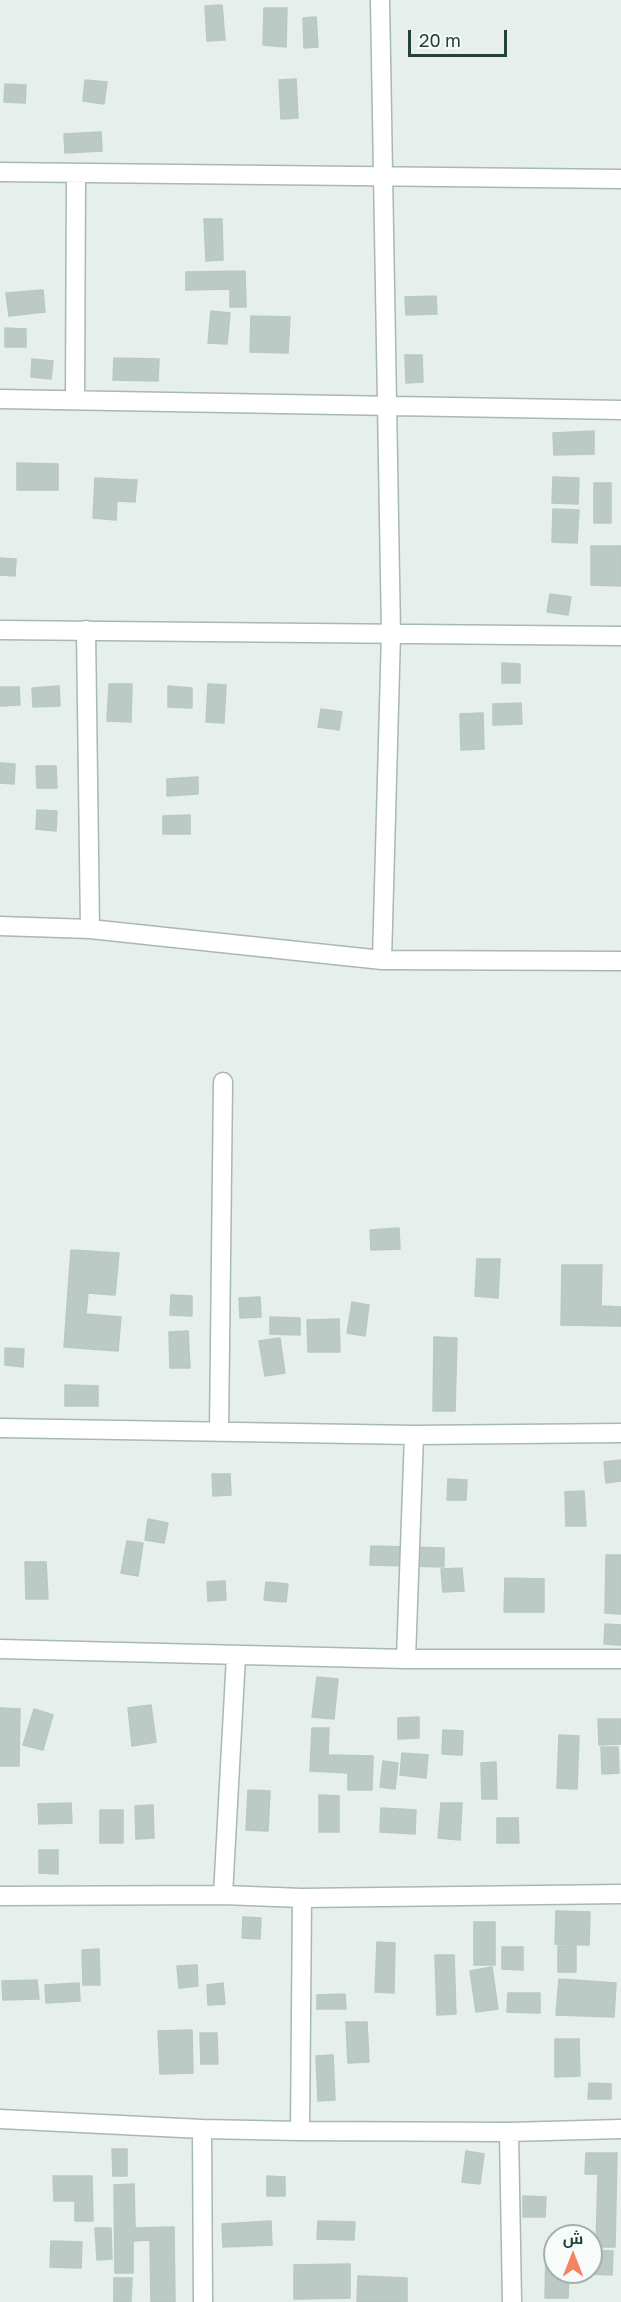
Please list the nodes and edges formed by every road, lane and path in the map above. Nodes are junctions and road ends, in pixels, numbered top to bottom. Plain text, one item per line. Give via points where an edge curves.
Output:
1 (380, 0) edge
2 (0, 172) edge
3 (76, 173) junction
4 (384, 175) junction
5 (621, 179) edge
6 (0, 399) edge
7 (75, 400) junction
8 (388, 406) junction
9 (621, 410) edge
10 (0, 630) edge
11 (87, 630) junction
12 (391, 633) junction
13 (621, 636) edge
14 (0, 926) edge
15 (90, 929) junction
16 (382, 960) junction
17 (621, 961) edge
18 (223, 1082) dead end
19 (0, 1428) edge
20 (219, 1432) junction
21 (621, 1433) edge
22 (414, 1435) junction
23 (0, 1649) edge
24 (236, 1656) junction
25 (406, 1659) junction
26 (621, 1659) edge
27 (621, 1894) edge
28 (223, 1895) junction
29 (0, 1896) edge
30 (302, 1898) junction
31 (0, 2119) edge
32 (202, 2129) junction
33 (621, 2129) edge
34 (300, 2131) junction
35 (509, 2132) junction
36 (203, 2302) edge
37 (512, 2302) edge

1 - 4 street
2 - 3 street
3 - 4 street
3 - 7 street
4 - 5 street
4 - 8 street
6 - 7 street
7 - 8 street
8 - 9 street
8 - 12 street
10 - 11 street
11 - 12 street
11 - 15 street
12 - 13 street
12 - 16 street
14 - 15 street
15 - 16 street
16 - 17 street
18 - 20 street
19 - 20 street
20 - 22 street
21 - 22 street
22 - 25 street
23 - 24 street
24 - 25 street
24 - 28 street
25 - 26 street
27 - 30 street
28 - 29 street
28 - 30 street
30 - 34 street
31 - 32 street
32 - 34 street
32 - 36 street
33 - 35 street
34 - 35 street
35 - 37 street

